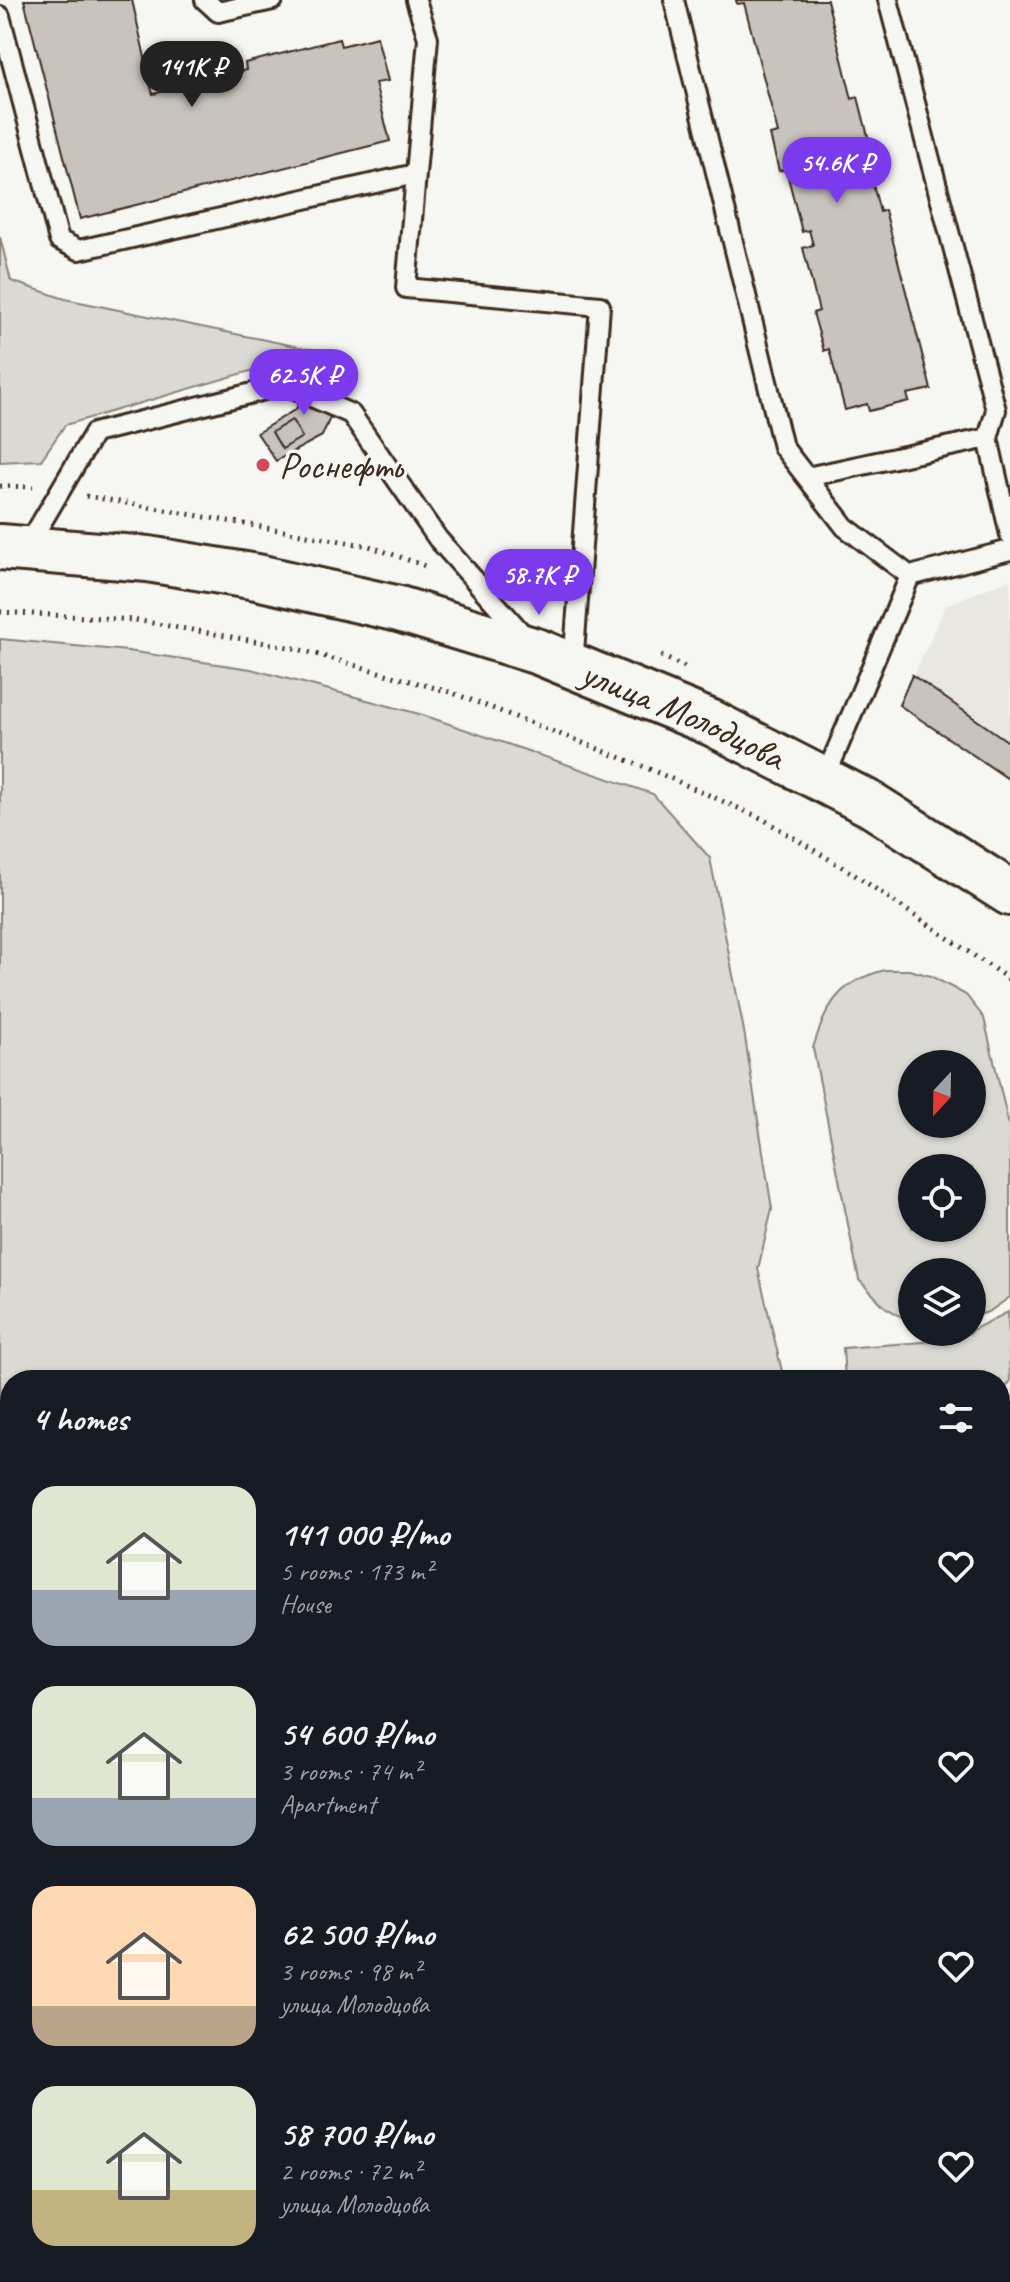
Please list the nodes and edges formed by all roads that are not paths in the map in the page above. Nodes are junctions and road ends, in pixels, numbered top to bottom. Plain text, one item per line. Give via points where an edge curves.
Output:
1 (205, 0) edge
2 (273, 0) edge
3 (416, 0) edge
4 (674, 0) edge
5 (888, 0) edge
6 (0, 16) edge
7 (415, 174) junction
8 (1003, 408) edge
9 (988, 438) junction
10 (807, 477) junction
11 (1010, 535) edge
12 (14, 547) edge
13 (1010, 550) edge
14 (910, 576) junction
15 (556, 659) junction
16 (824, 780) junction
17 (1010, 893) edge

1 - 2 lane via 218,12
3 - 7 lane via 428,38
4 - 10 lane via 783,447
5 - 8 lane
6 - 7 lane via 59,240 79,250
7 - 15 lane via 406,288 600,306
8 - 9 lane
9 - 10 lane
9 - 11 lane
10 - 14 lane via 845,527
12 - 15 street, улица Молодцова via 148,559 257,577 399,609
12 - 15 lane via 94,433 284,385 351,414 438,539
13 - 14 lane
14 - 16 lane
15 - 16 street, улица Молодцова via 712,723
16 - 17 street, улица Молодцова

